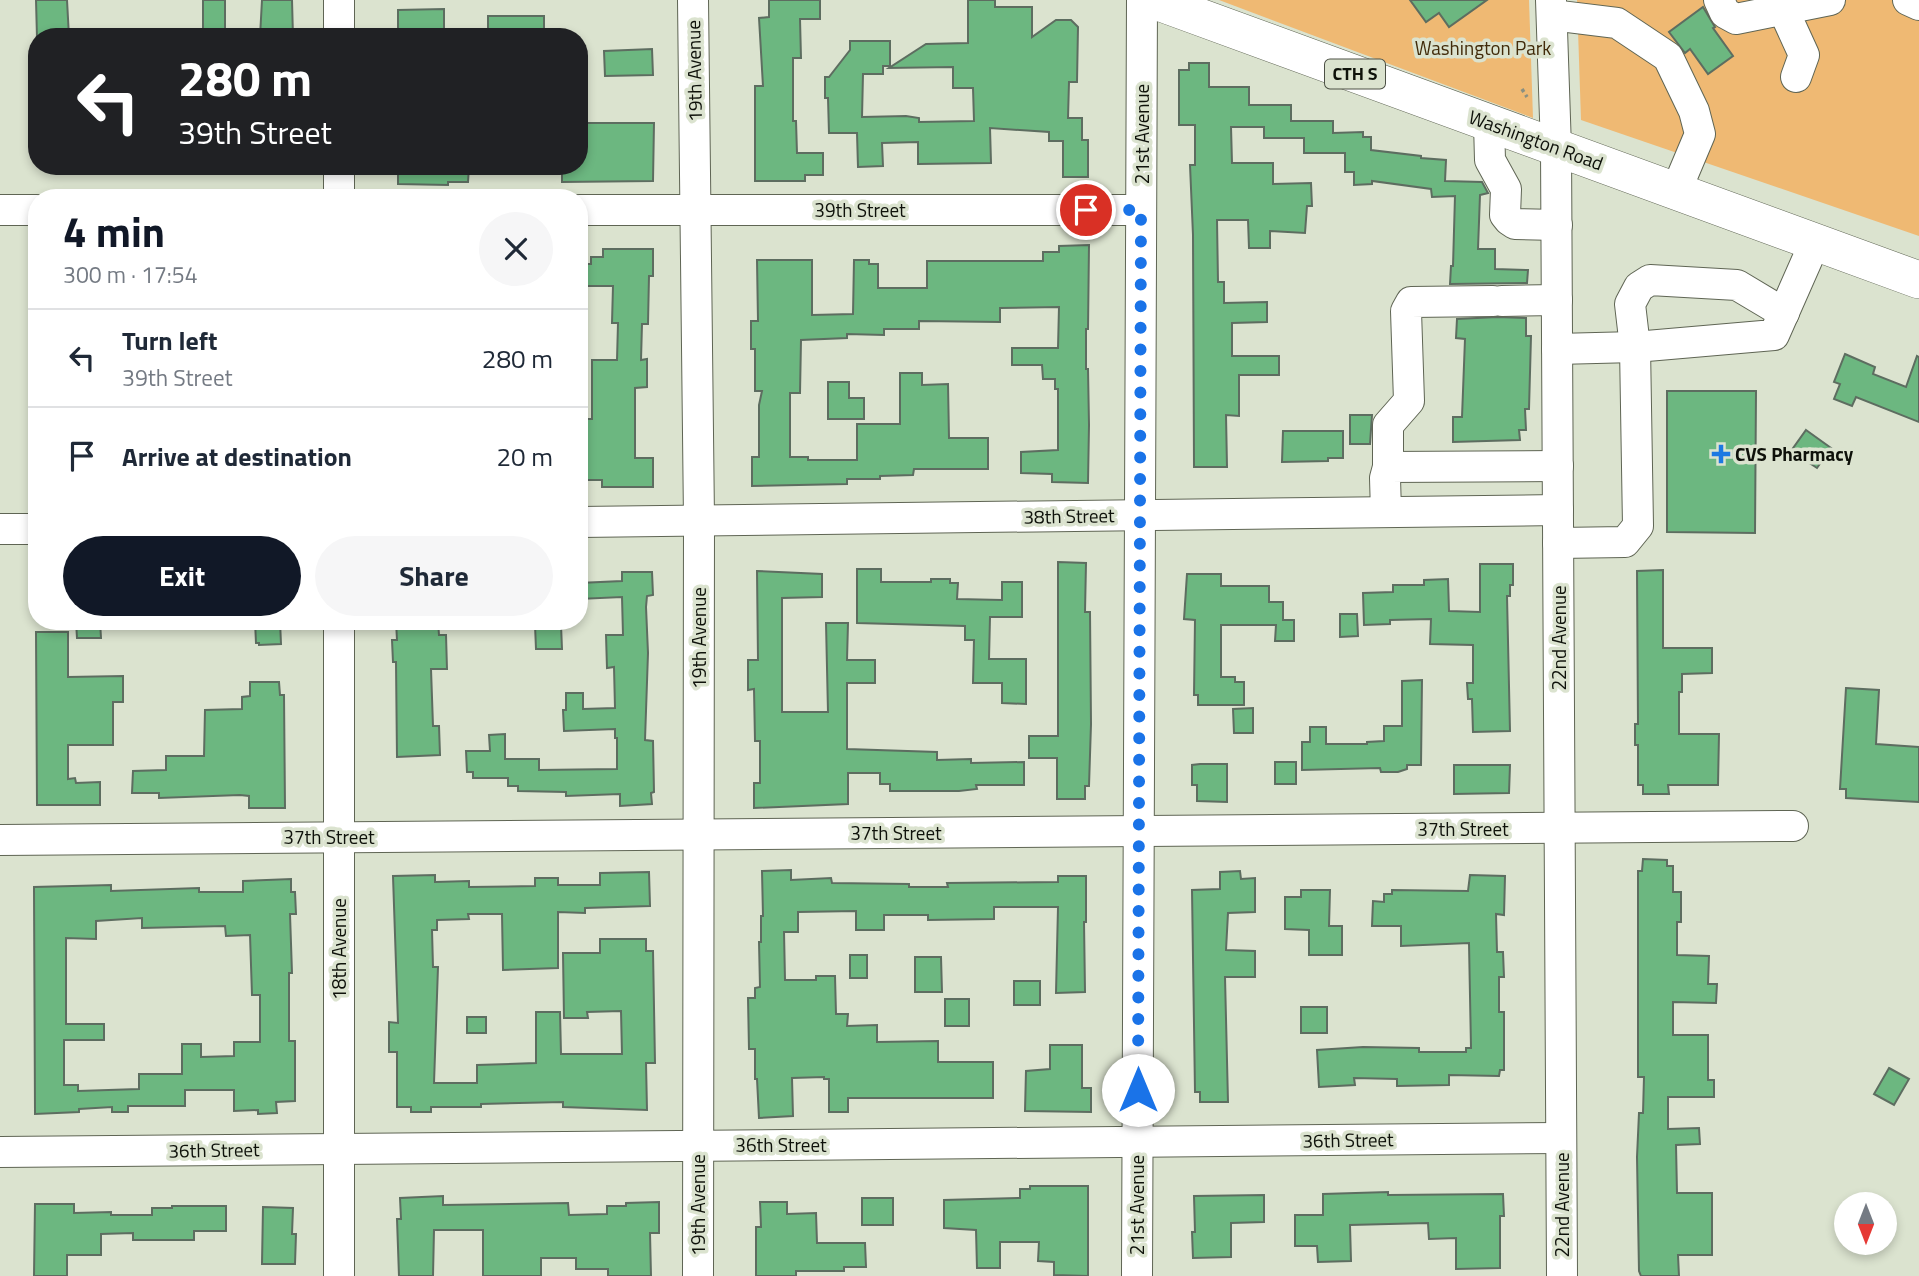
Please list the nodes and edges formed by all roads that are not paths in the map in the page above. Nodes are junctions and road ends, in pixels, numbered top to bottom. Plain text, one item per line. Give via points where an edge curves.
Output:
1 (339, 0) edge
2 (693, 0) edge
3 (1142, 0) edge
4 (1153, 0) edge
5 (1719, 0) edge
6 (1830, 0) edge
7 (1908, 0) edge
8 (1919, 5) edge
9 (1551, 8) edge
10 (1783, 9) junction
11 (339, 28) edge
12 (1796, 77) dead end
13 (1489, 123) junction
14 (1556, 148) junction
15 (1676, 191) junction
16 (0, 210) edge
17 (28, 210) edge
18 (588, 210) edge
19 (695, 210) junction
20 (1141, 210) junction
21 (1557, 225) junction
22 (1815, 242) junction
23 (1919, 280) edge
24 (1557, 300) junction
25 (1784, 313) junction
26 (1635, 347) junction
27 (1557, 349) junction
28 (1558, 466) junction
29 (1388, 467) junction
30 (1442, 467) junction
31 (1558, 510) junction
32 (1442, 511) junction
33 (1386, 512) junction
34 (1140, 515) junction
35 (699, 520) junction
36 (588, 522) edge
37 (0, 529) edge
38 (28, 529) edge
39 (1558, 543) junction
40 (339, 630) edge
41 (1793, 826) dead end
42 (1560, 828) junction
43 (1139, 831) junction
44 (699, 835) junction
45 (339, 837) junction
46 (0, 840) edge
47 (1561, 1138) junction
48 (1137, 1142) junction
49 (698, 1146) junction
50 (339, 1149) junction
51 (0, 1152) edge
52 (339, 1276) edge
53 (698, 1276) edge
54 (1137, 1276) edge
55 (1562, 1276) edge

1 - 11 street
2 - 19 street, 19th Avenue
3 - 20 street, 21st Avenue
4 - 13 main road, Washington Road / CTH S
5 - 10 street via 1725,13 1736,19
6 - 10 street
7 - 8 street
9 - 14 street, 22nd Avenue
9 - 15 street via 1617,23 1668,57 1700,134
10 - 12 street via 1804,55
13 - 14 main road, Washington Road / CTH S
13 - 21 street via 1490,160 1506,189 1505,215 1515,224
14 - 15 main road, Washington Road / CTH S
14 - 21 street, 22nd Avenue
15 - 22 main road, Washington Road / CTH S
16 - 17 street
18 - 19 street, 39th Street
19 - 20 street, 39th Street
19 - 35 street, 19th Avenue
20 - 34 street, 21st Avenue
21 - 24 street, 22nd Avenue
22 - 23 main road, Washington Road / CTH S
22 - 25 street
24 - 27 street, 22nd Avenue
24 - 29 street via 1411,302 1406,311 1409,401 1388,425
25 - 26 street via 1774,335
25 - 26 street via 1737,285 1650,280 1639,287 1630,304
26 - 27 street
26 - 39 street via 1638,526 1625,542
27 - 28 street, 22nd Avenue
28 - 30 street
28 - 31 street, 22nd Avenue
29 - 30 street
29 - 33 street via 1384,478
30 - 32 street
31 - 32 street, 38th Street
31 - 39 street, 22nd Avenue
32 - 33 street, 38th Street
33 - 34 street, 38th Street
34 - 35 street, 38th Street
34 - 43 street, 21st Avenue
35 - 36 street, 38th Street
35 - 44 street, 19th Avenue
37 - 38 street
39 - 42 street, 22nd Avenue
40 - 45 street, 18th Avenue
41 - 42 street, 37th Street
42 - 43 street, 37th Street
42 - 47 street, 22nd Avenue
43 - 44 street, 37th Street
43 - 48 street, 21st Avenue
44 - 45 street, 37th Street
44 - 49 street, 19th Avenue
45 - 46 street, 37th Street
45 - 50 street, 18th Avenue
47 - 48 street, 36th Street
47 - 55 street, 22nd Avenue
48 - 49 street, 36th Street
48 - 54 street, 21st Avenue
49 - 50 street, 36th Street
49 - 53 street, 19th Avenue
50 - 51 street, 36th Street
50 - 52 street, 18th Avenue

